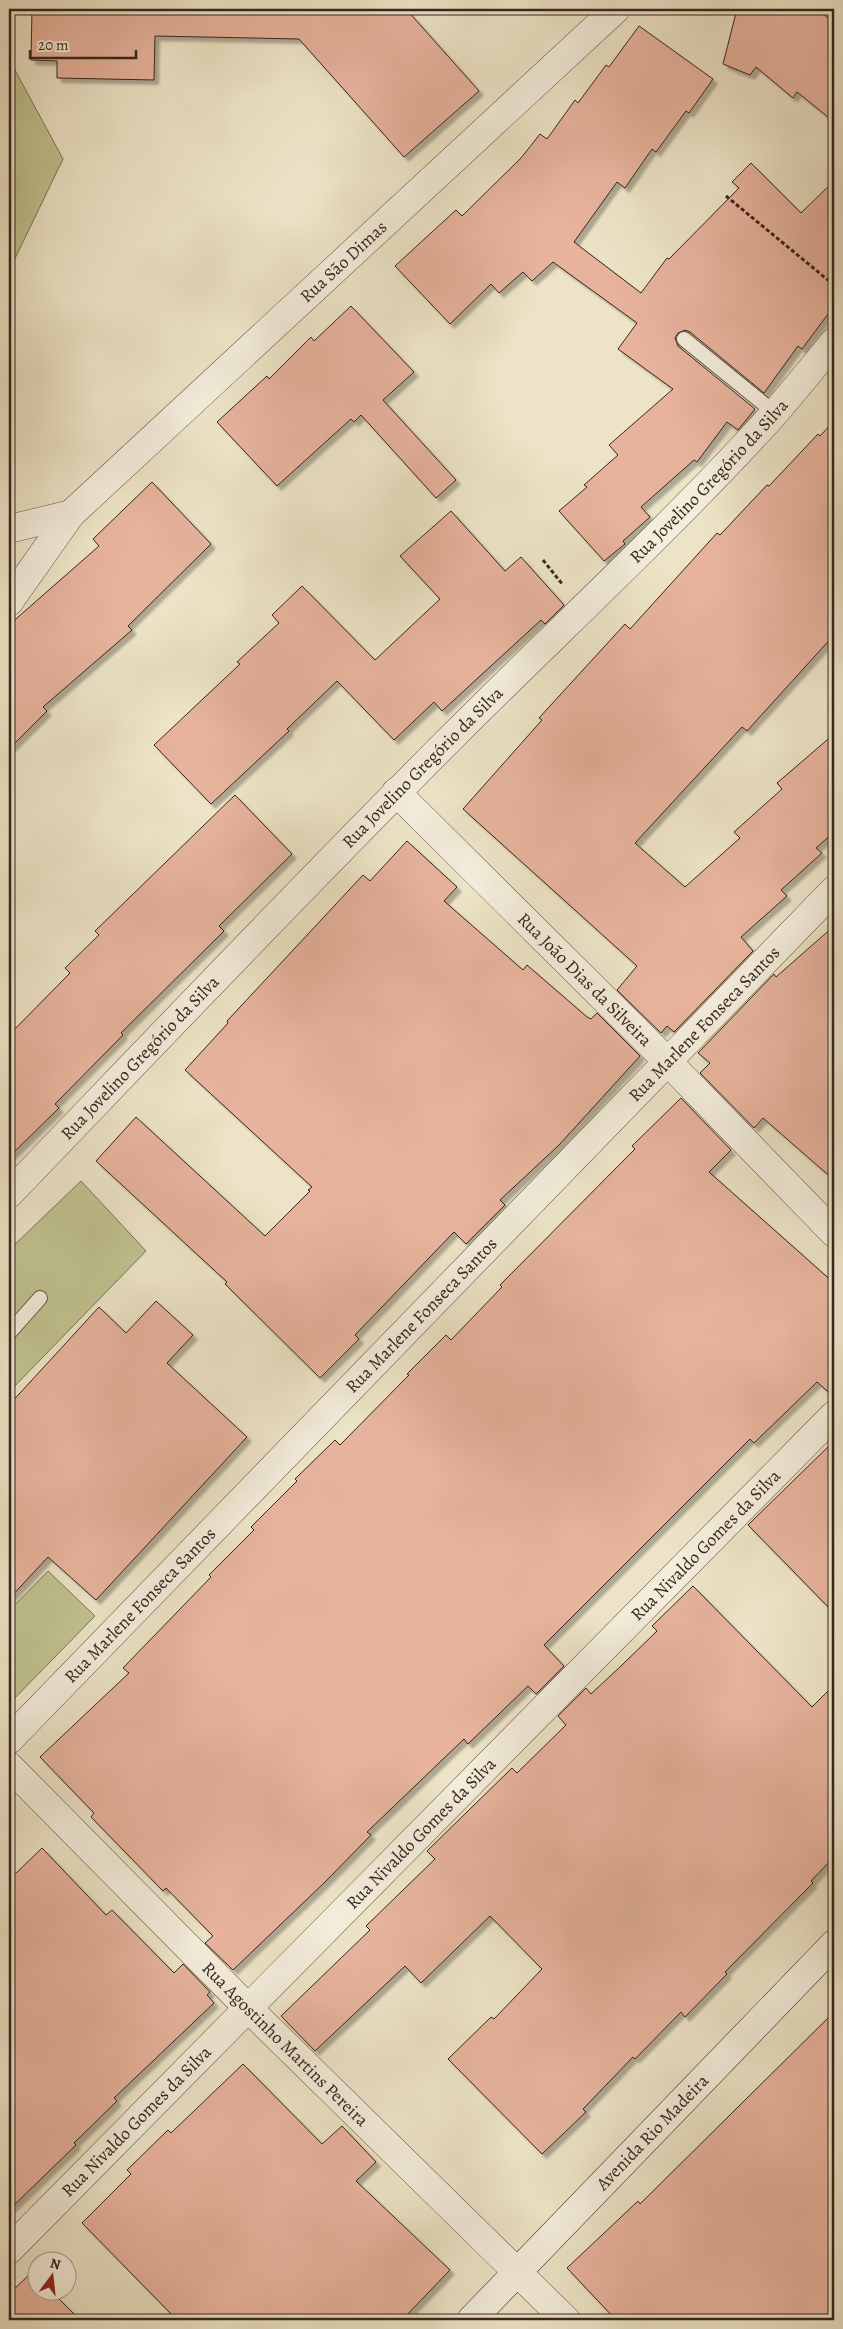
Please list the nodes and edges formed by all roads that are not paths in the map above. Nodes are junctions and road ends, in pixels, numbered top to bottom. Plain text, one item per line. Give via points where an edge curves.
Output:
1 (616, 9) edge
2 (684, 338) dead end
3 (834, 342) edge
4 (775, 413) junction
5 (71, 514) junction
6 (9, 529) edge
7 (9, 602) edge
8 (396, 792) junction
9 (834, 890) edge
10 (668, 1062) junction
11 (9, 1194) edge
12 (834, 1233) edge
13 (40, 1298) dead end
14 (9, 1333) edge
15 (834, 1415) edge
16 (9, 1740) edge
17 (9, 1766) edge
18 (834, 1944) edge
19 (248, 2008) junction
20 (9, 2250) edge
21 (517, 2274) junction
22 (471, 2320) edge
23 (566, 2320) edge

1 - 5 street, Rua São Dimas
2 - 4 lane
3 - 4 street, Rua Jovelino Gregório da Silva
4 - 8 street, Rua Jovelino Gregório da Silva via 590,603 539,649
5 - 6 street, Rua São Dimas
5 - 7 street, Rua São Dimas
8 - 10 street, Rua João Dias da Silveira
8 - 11 street, Rua Jovelino Gregório da Silva
9 - 10 street, Rua Marlene Fonseca Santos
10 - 12 street, Rua João Dias da Silveira
10 - 16 street, Rua Marlene Fonseca Santos
13 - 14 lane
15 - 19 street, Rua Nivaldo Gomes da Silva
17 - 19 street, Rua Agostinho Martins Pereira
18 - 21 street, Avenida Rio Madeira
19 - 20 street, Rua Nivaldo Gomes da Silva
19 - 21 street, Rua Agostinho Martins Pereira
21 - 22 street, Avenida Rio Madeira
21 - 23 street, Rua Agostinho Martins Pereira

